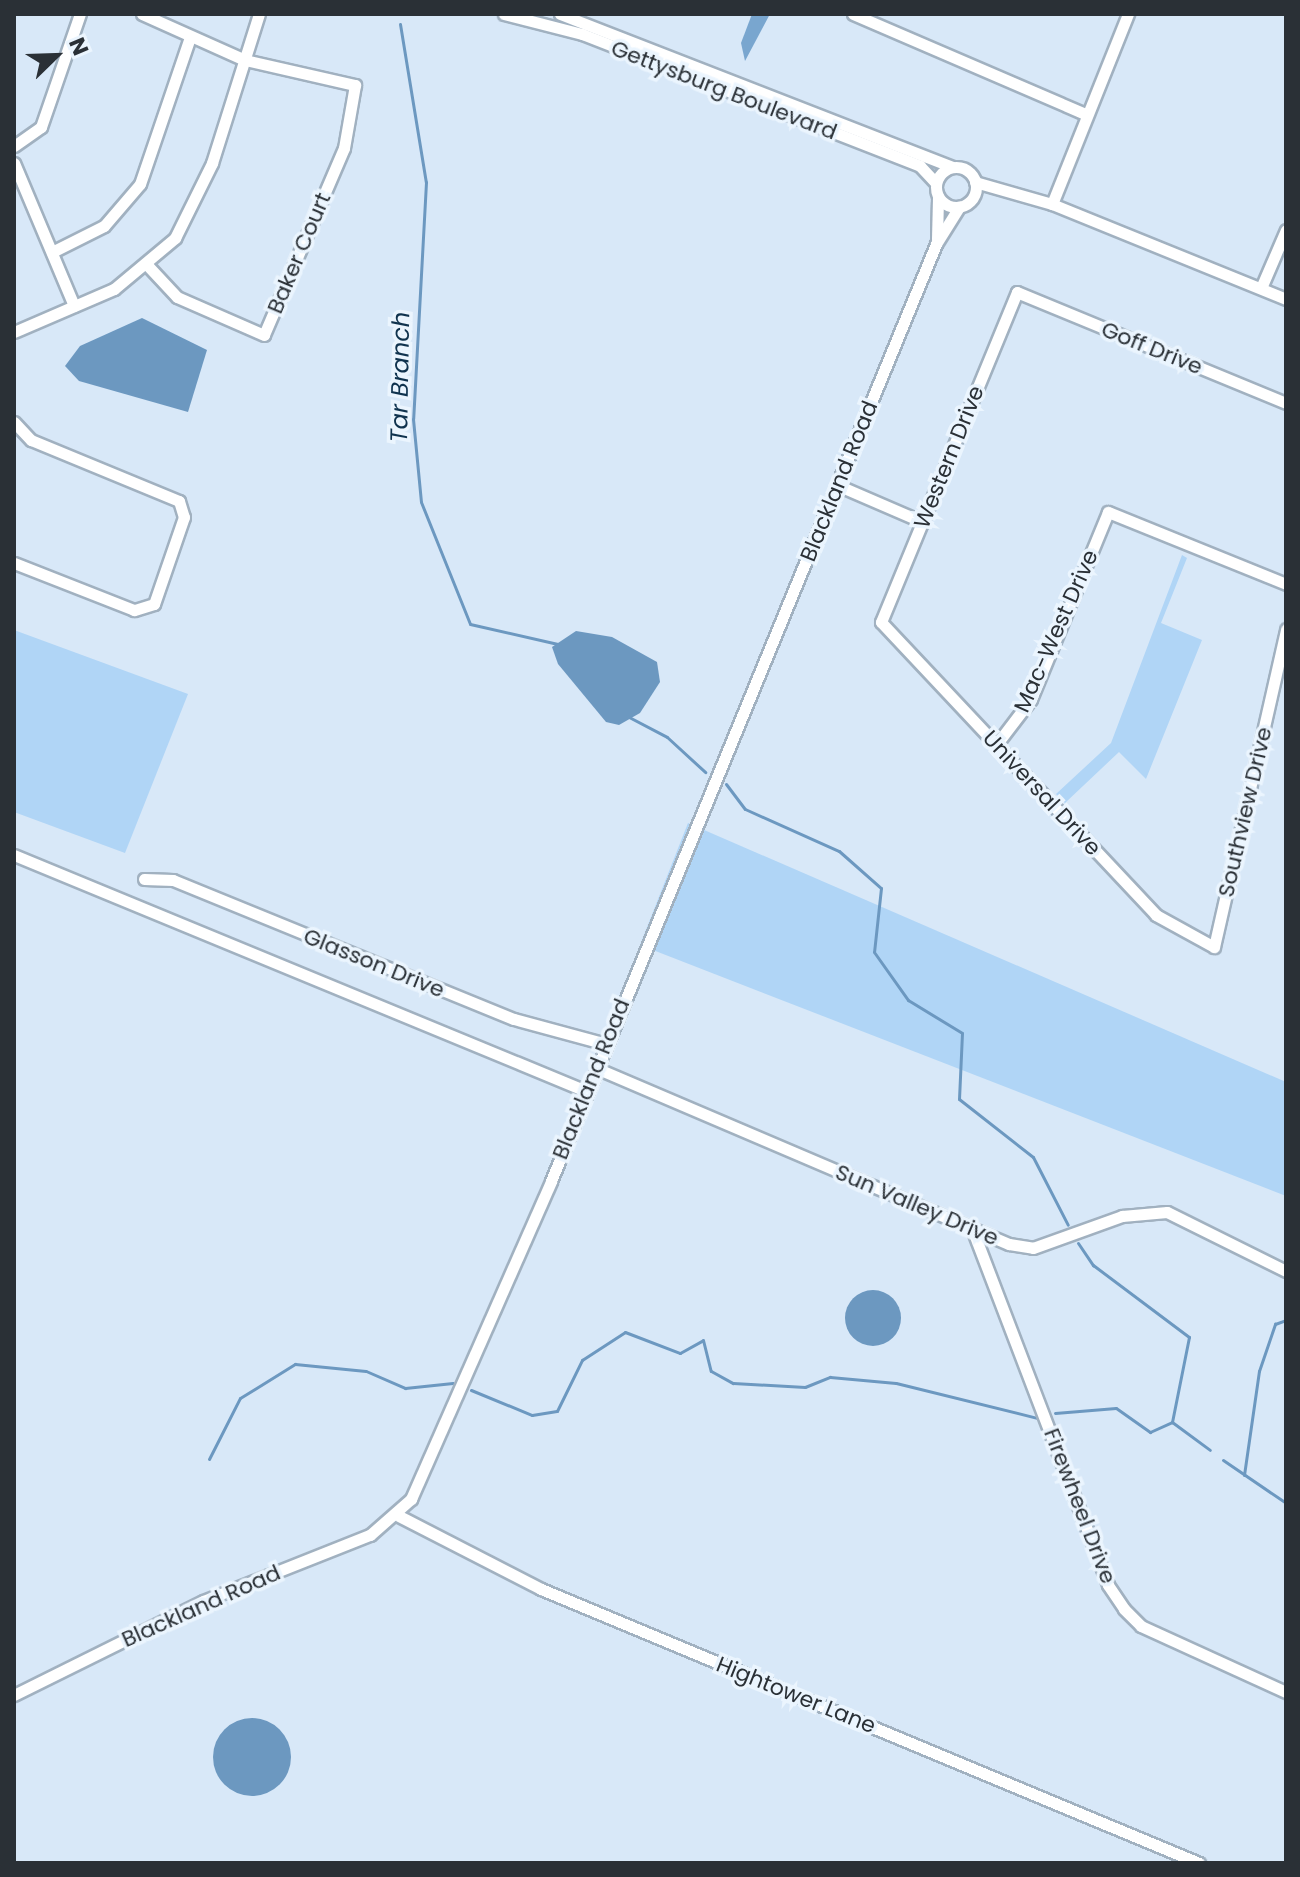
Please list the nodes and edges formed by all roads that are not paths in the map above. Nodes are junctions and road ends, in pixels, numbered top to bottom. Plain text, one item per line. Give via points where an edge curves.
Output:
1 (80, 14) edge
2 (142, 14) edge
3 (259, 14) edge
4 (504, 14) edge
5 (560, 14) edge
6 (853, 14) edge
7 (1128, 14) edge
8 (609, 38) junction
9 (189, 40) junction
10 (680, 59) junction
11 (245, 60) junction
12 (675, 71) junction
13 (1087, 115) junction
14 (14, 146) edge
15 (14, 163) edge
16 (952, 167) junction
17 (975, 182) junction
18 (936, 183) junction
19 (1002, 192) junction
20 (938, 196) junction
21 (971, 200) junction
22 (1052, 204) junction
23 (959, 207) junction
24 (1286, 230) edge
25 (936, 244) junction
26 (52, 252) junction
27 (148, 266) junction
28 (1261, 288) junction
29 (1017, 292) joint
30 (1286, 299) edge
31 (74, 306) junction
32 (14, 332) edge
33 (1286, 403) edge
34 (14, 422) edge
35 (837, 485) junction
36 (923, 522) junction
37 (14, 563) edge
38 (1286, 584) edge
39 (881, 622) joint
40 (1286, 629) edge
41 (996, 745) junction
42 (14, 855) edge
43 (144, 879) dead end
44 (1214, 947) joint
45 (606, 1044) junction
46 (596, 1068) junction
47 (586, 1091) junction
48 (973, 1231) junction
49 (1286, 1271) edge
50 (399, 1516) junction
51 (1286, 1692) edge
52 (14, 1695) edge
53 (1199, 1863) edge

1 - 14 street via 41,127
2 - 9 street
3 - 11 street
4 - 8 street, Gettysburg Boulevard
5 - 8 street, Gettysburg Boulevard
6 - 13 street
7 - 13 street
8 - 10 street, Gettysburg Boulevard
8 - 12 street, Gettysburg Boulevard
9 - 11 street
9 - 26 street via 140,184 104,226
10 - 12 street
10 - 16 street, Gettysburg Boulevard
11 - 27 street via 194,207
11 - 27 street, Baker Court via 355,85 344,148 264,335 177,297
12 - 18 street, Gettysburg Boulevard via 920,166
13 - 22 street
15 - 26 street
16 - 17 street
16 - 18 street
17 - 19 street
17 - 21 street
18 - 20 street
19 - 21 street
19 - 22 street
20 - 23 street
20 - 25 street, Blackland Road
21 - 23 street
22 - 28 street
23 - 25 street, Blackland Road
24 - 28 street
25 - 35 street, Blackland Road
26 - 31 street
27 - 31 street
28 - 30 street
29 - 33 street, Goff Drive
29 - 36 street, Western Drive
31 - 32 street
34 - 37 street via 31,440 179,501 184,517 154,604 134,610
35 - 36 street
35 - 45 street, Blackland Road
36 - 39 street, Western Drive
38 - 41 street, Mac-West Drive via 1108,512 1031,699
39 - 41 street, Universal Drive
40 - 44 street, Southview Drive
41 - 44 street, Universal Drive via 1156,915
42 - 47 street
43 - 45 street, Glasson Drive via 173,880 514,1019
45 - 46 street, Blackland Road
46 - 47 street, Blackland Road
46 - 48 street, Sun Valley Drive
47 - 50 street, Blackland Road via 431,1463
48 - 49 street, Sun Valley Drive via 1033,1248 1122,1216 1167,1212
48 - 51 street, Firewheel Drive via 1108,1585 1124,1609 1168,1640
50 - 52 street, Blackland Road via 370,1535 203,1601
50 - 53 street, Hightower Lane via 541,1589

